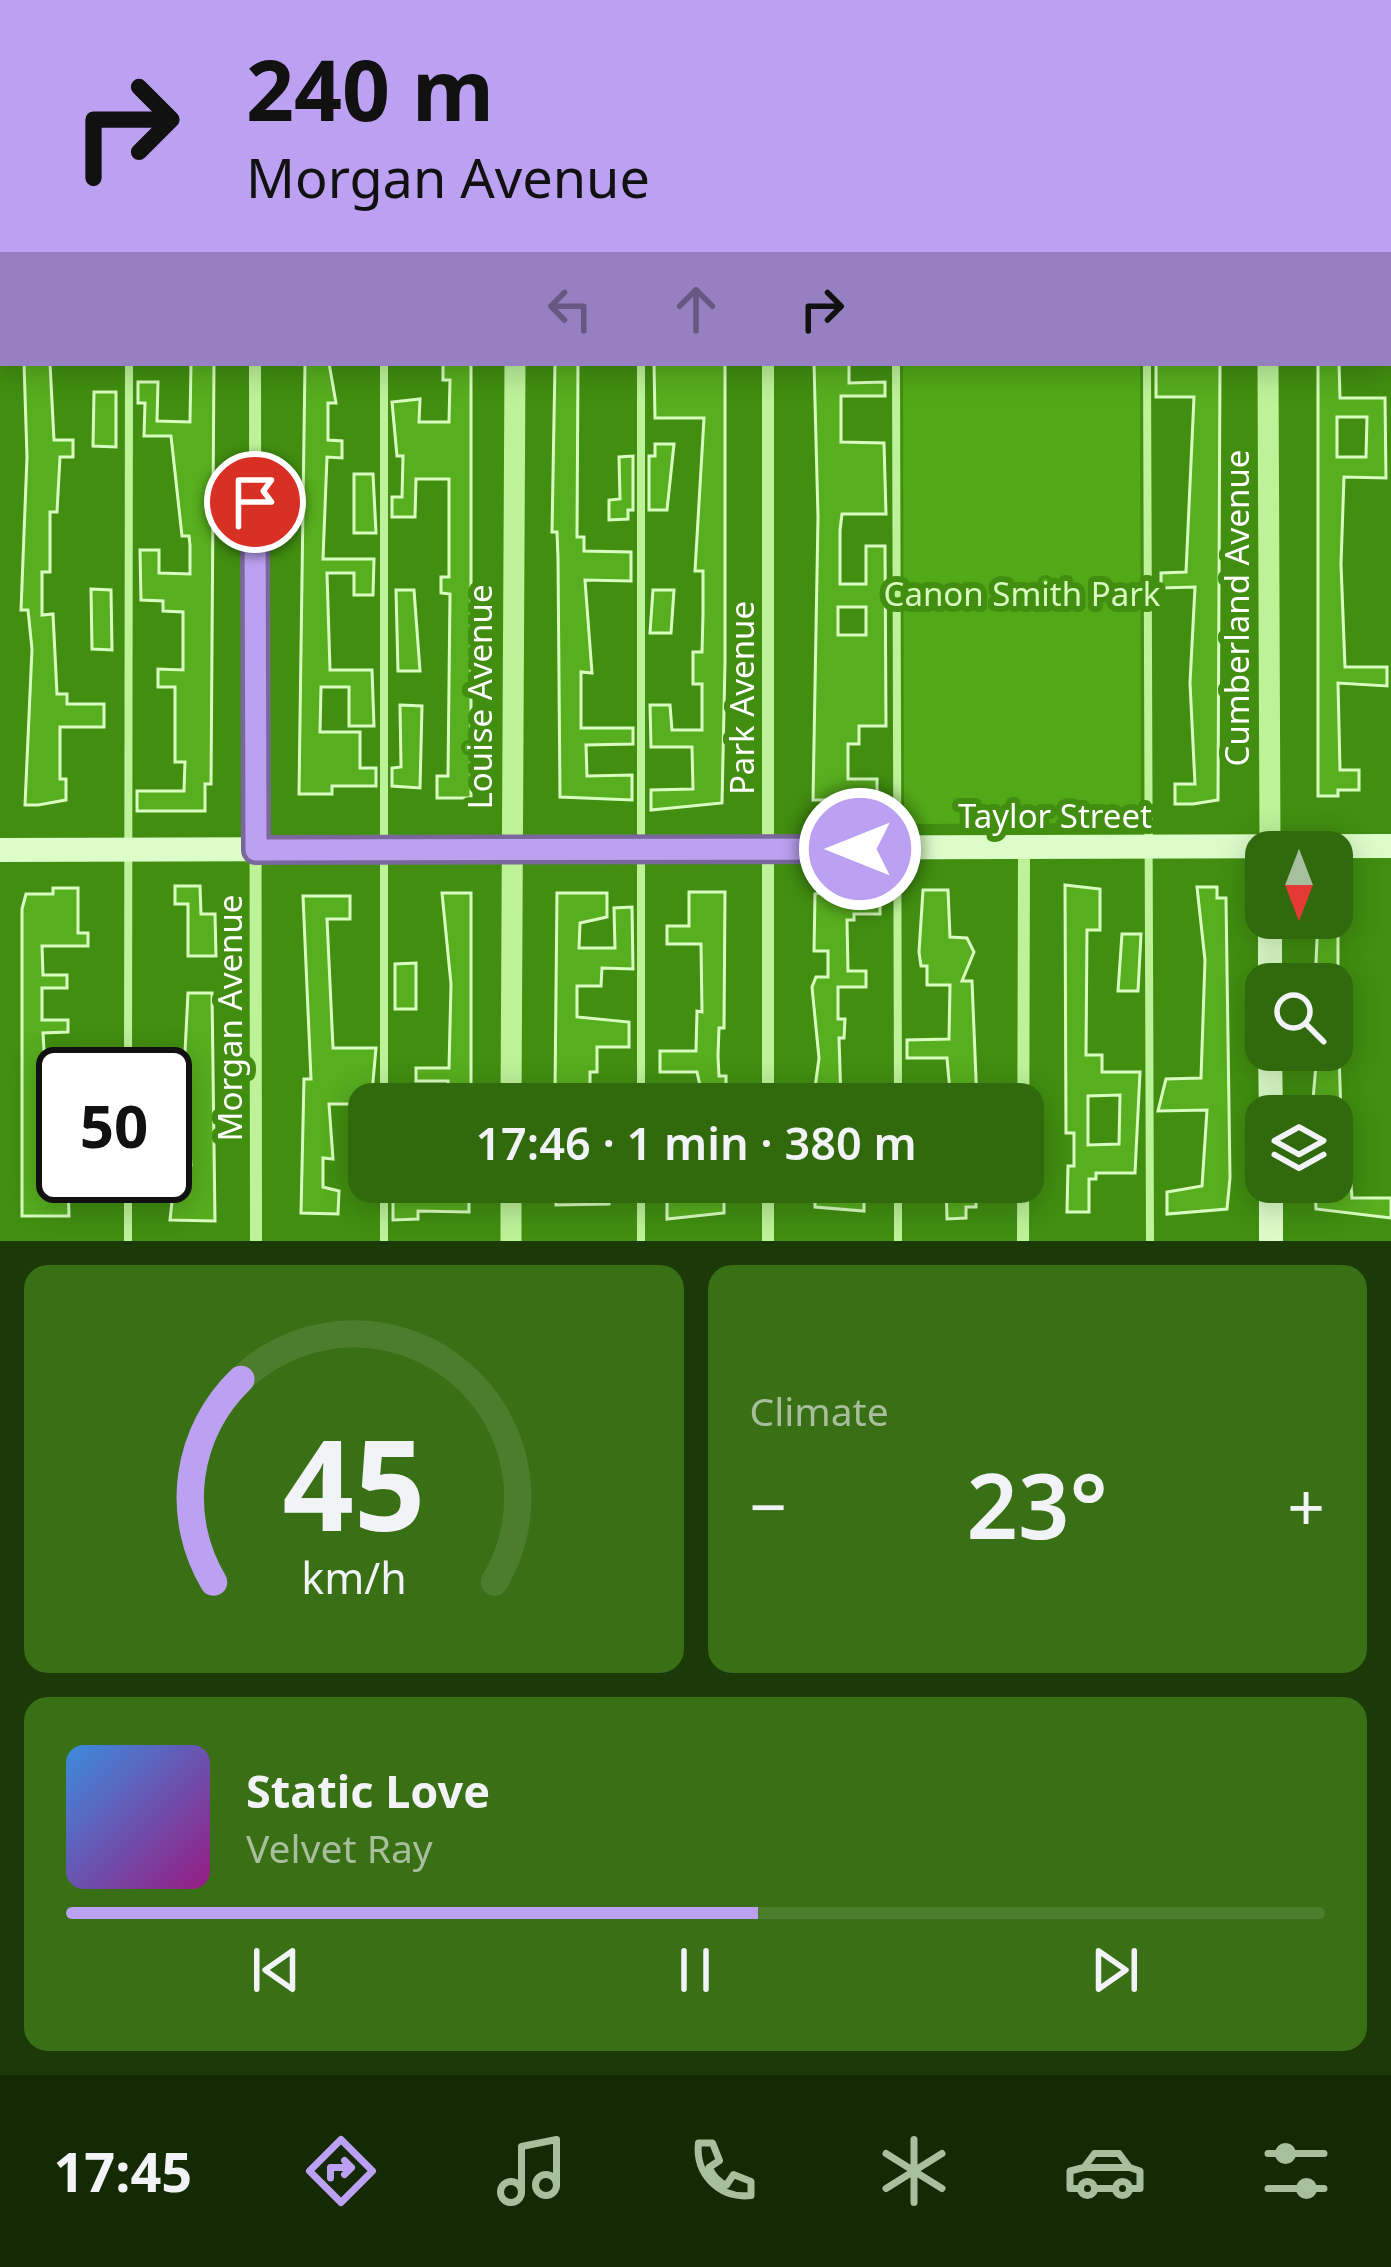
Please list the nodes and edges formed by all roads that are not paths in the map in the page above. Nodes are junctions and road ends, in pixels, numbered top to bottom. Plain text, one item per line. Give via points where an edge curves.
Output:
1 (129, 366) edge
2 (255, 366) edge
3 (384, 366) edge
4 (514, 366) edge
5 (641, 366) edge
6 (768, 366) edge
7 (896, 366) edge
8 (1147, 366) edge
9 (1268, 366) edge
10 (1270, 831) edge
11 (1391, 847) edge
12 (1024, 848) junction
13 (1150, 848) junction
14 (1353, 848) edge
15 (128, 849) junction
16 (385, 849) junction
17 (768, 849) junction
18 (1245, 849) edge
19 (0, 850) edge
20 (256, 850) junction
21 (512, 850) junction
22 (640, 850) junction
23 (897, 850) junction
24 (128, 1047) edge
25 (384, 1083) edge
26 (511, 1083) edge
27 (640, 1083) edge
28 (768, 1083) edge
29 (898, 1083) edge
30 (128, 1203) edge
31 (384, 1203) edge
32 (511, 1203) edge
33 (640, 1203) edge
34 (768, 1203) edge
35 (898, 1203) edge
36 (1271, 1203) edge
37 (128, 1241) edge
38 (256, 1241) edge
39 (384, 1241) edge
40 (511, 1241) edge
41 (640, 1241) edge
42 (768, 1241) edge
43 (898, 1241) edge
44 (1023, 1241) edge
45 (1150, 1241) edge
46 (1271, 1241) edge

1 - 15 lane
2 - 20 street, Morgan Avenue
3 - 16 lane
4 - 21 street, Louise Avenue
5 - 22 lane
6 - 17 street, Park Avenue
7 - 23 lane
8 - 13 lane
9 - 10 street, Cumberland Avenue
11 - 14 main road, Taylor Street
12 - 13 main road, Taylor Street
12 - 23 main road, Taylor Street
12 - 44 street
13 - 18 main road, Taylor Street
13 - 45 lane
15 - 19 main road, Taylor Street
15 - 20 main road, Taylor Street
15 - 24 lane
16 - 20 main road, Taylor Street
16 - 21 main road, Taylor Street
16 - 25 lane
17 - 22 main road, Taylor Street
17 - 23 main road, Taylor Street
17 - 28 street, Park Avenue
20 - 38 street, Morgan Avenue
21 - 22 main road, Taylor Street
21 - 26 street, Louise Avenue
22 - 27 lane
23 - 29 lane
30 - 37 lane
31 - 39 lane
32 - 40 street
33 - 41 lane
34 - 42 street
35 - 43 lane
36 - 46 main road

